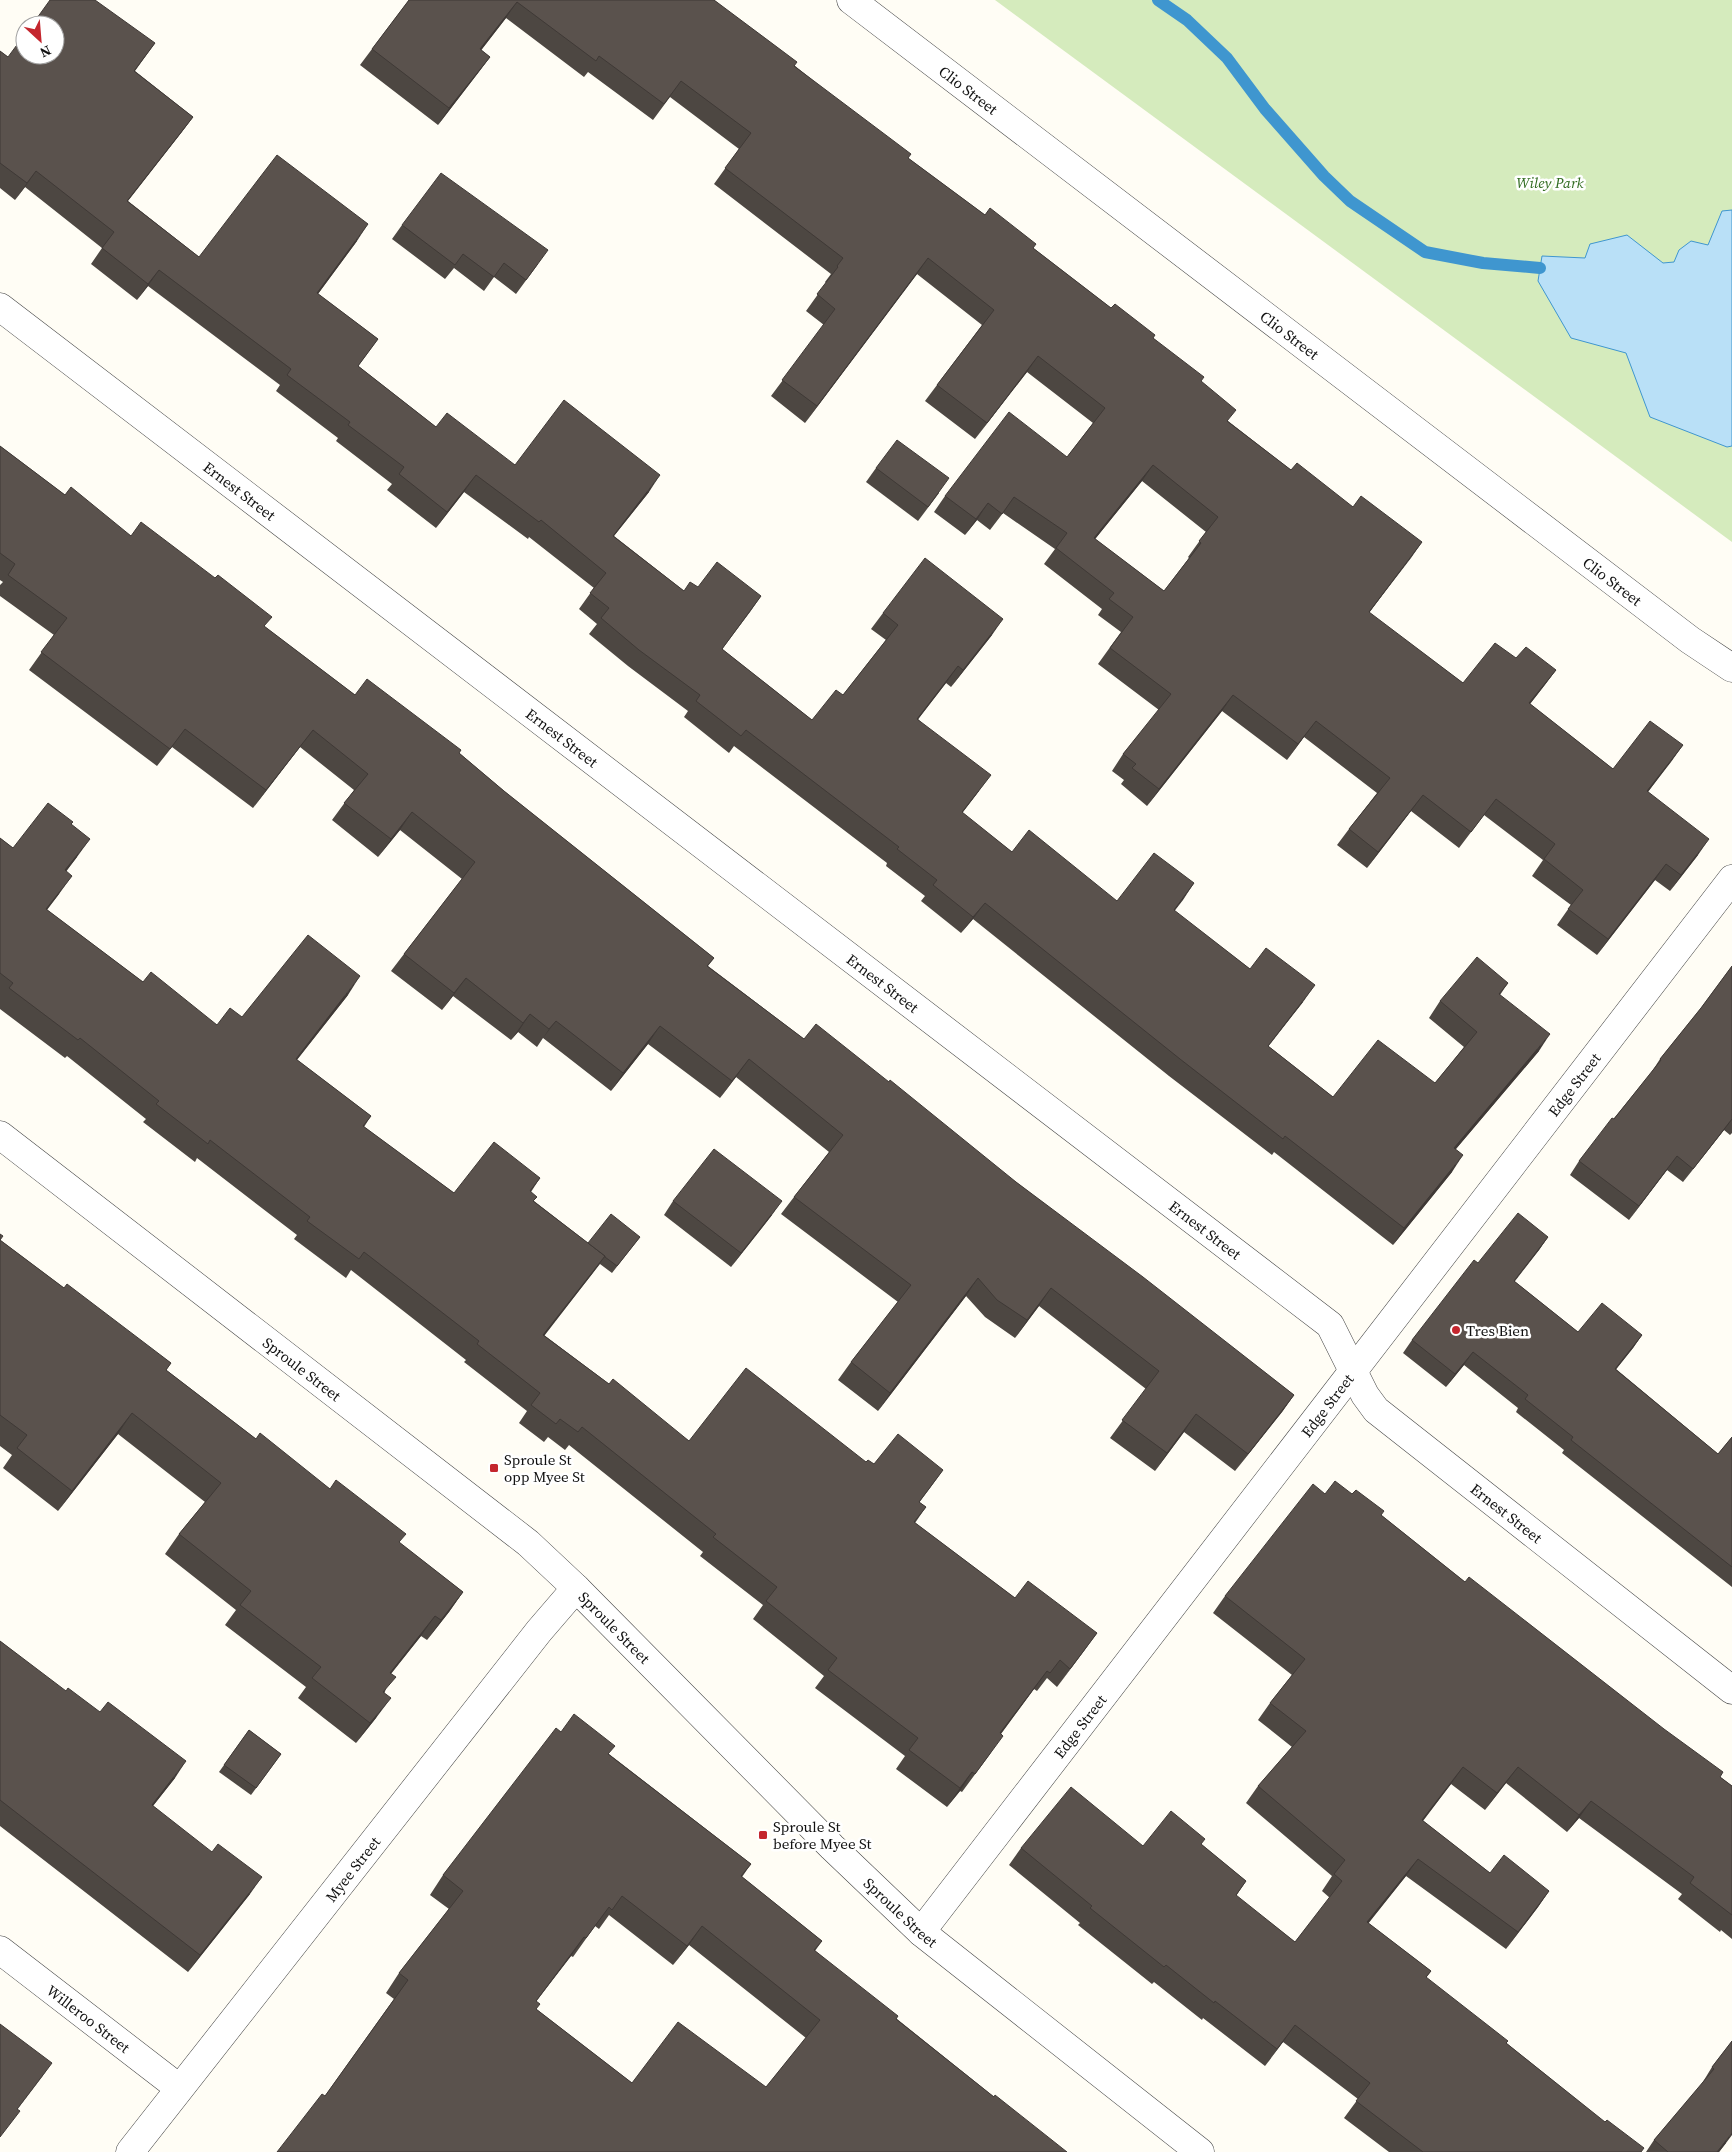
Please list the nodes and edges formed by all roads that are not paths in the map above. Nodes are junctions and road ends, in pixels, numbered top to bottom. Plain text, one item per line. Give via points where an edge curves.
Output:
1 (851, 0) edge
2 (0, 307) edge
3 (1732, 668) edge
4 (1732, 879) edge
5 (0, 1135) edge
6 (1352, 1370) junction
7 (576, 1588) junction
8 (1732, 1690) edge
9 (921, 1932) junction
10 (0, 1950) edge
11 (179, 2088) junction
12 (130, 2152) edge
13 (1200, 2152) edge

1 - 3 street, Clio Street via 1675,628
2 - 6 street, Ernest Street via 1330,1325
4 - 6 street, Edge Street
5 - 7 street, Sproule Street via 492,1514
6 - 8 street, Ernest Street via 1376,1410
6 - 9 street, Edge Street
7 - 9 street, Sproule Street via 832,1847
7 - 11 street, Myee Street via 539,1630
9 - 13 street, Sproule Street
10 - 11 street, Willeroo Street
11 - 12 street, Myee Street

